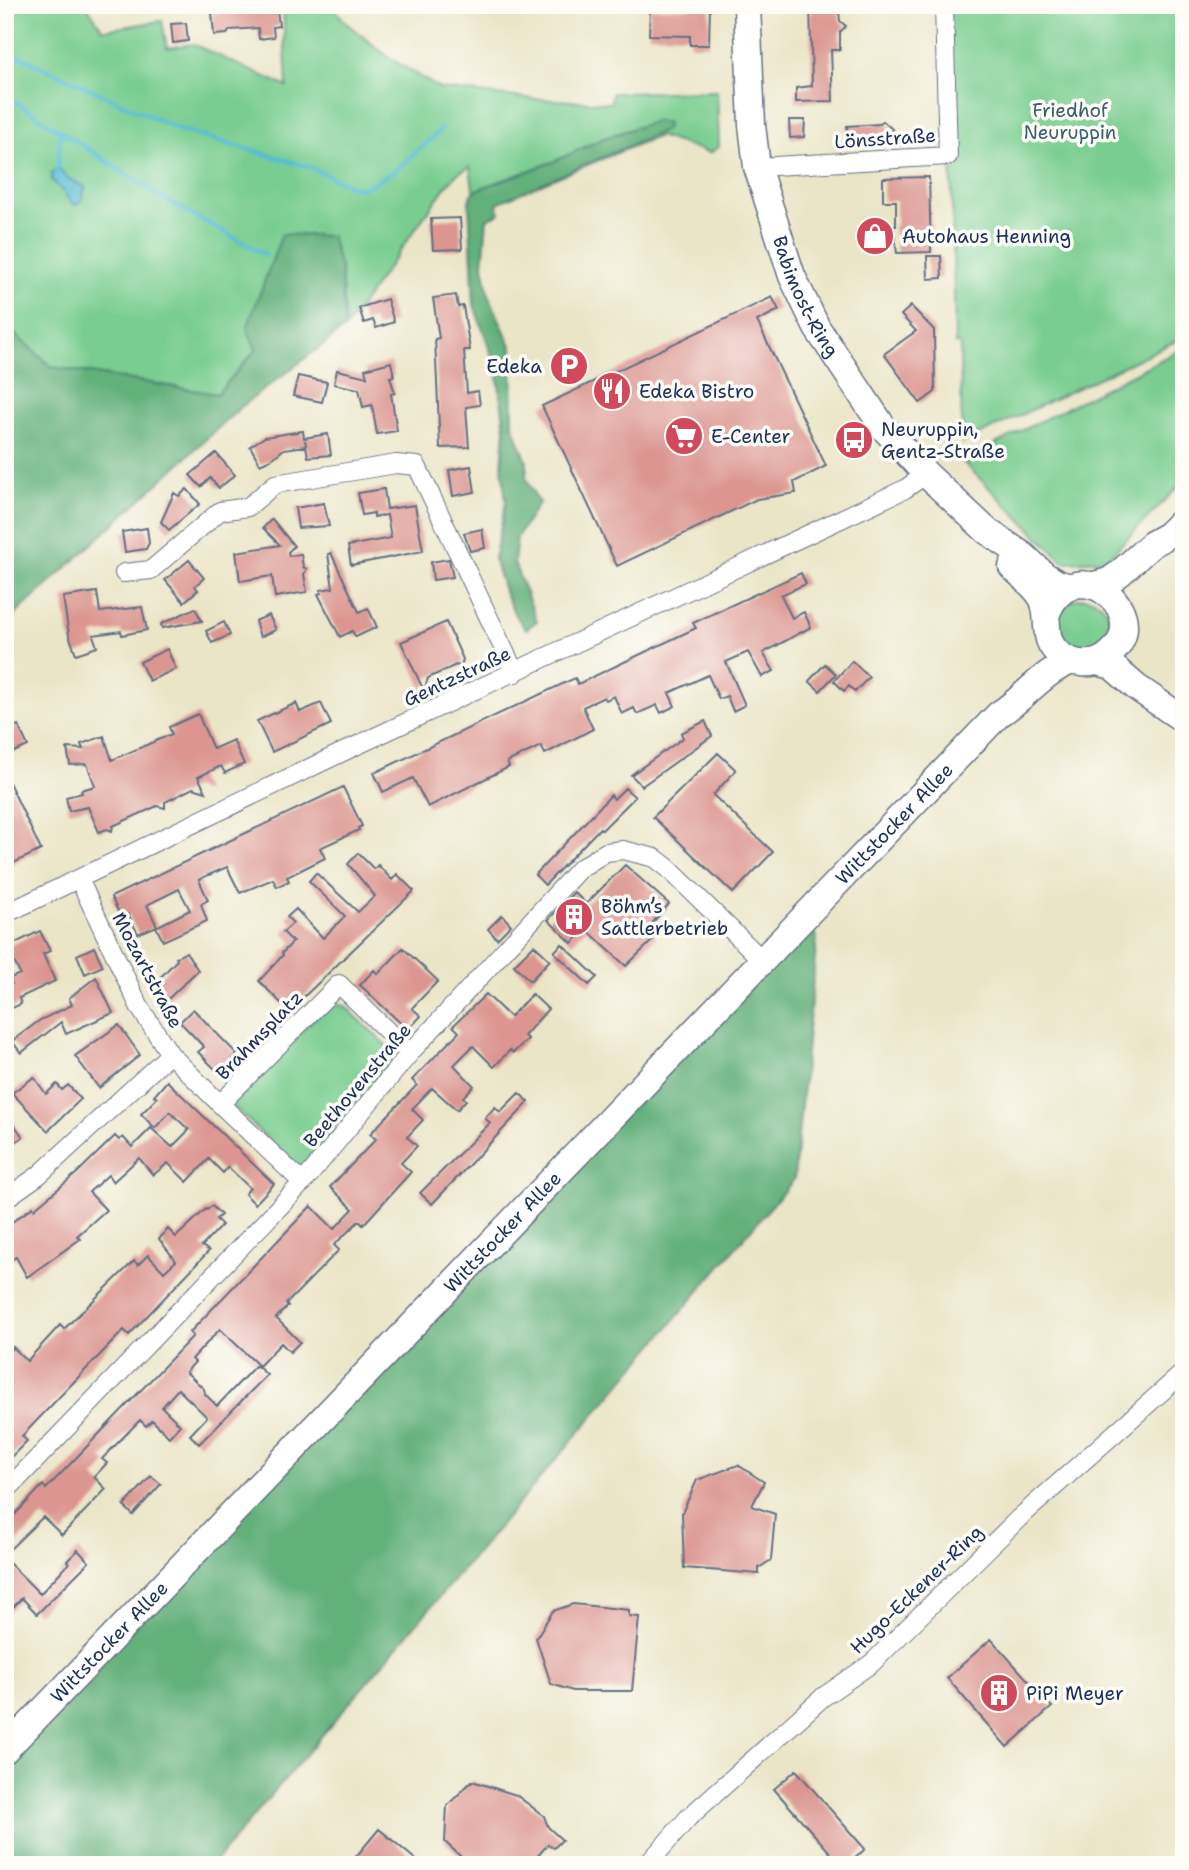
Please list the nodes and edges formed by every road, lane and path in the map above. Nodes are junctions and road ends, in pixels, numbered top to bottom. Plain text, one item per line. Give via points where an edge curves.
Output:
1 (747, 5) edge
2 (944, 5) edge
3 (757, 167) junction
4 (926, 474) junction
5 (1176, 527) edge
6 (987, 531) junction
7 (124, 573) dead end
8 (1082, 586) junction
9 (1046, 623) junction
10 (1122, 624) junction
11 (1084, 662) junction
12 (514, 673) junction
13 (999, 714) junction
14 (1181, 717) edge
15 (79, 879) junction
16 (5, 914) edge
17 (762, 960) junction
18 (410, 1053) junction
19 (170, 1054) junction
20 (220, 1104) junction
21 (303, 1183) junction
22 (5, 1199) edge
23 (1184, 1372) edge
24 (5, 1492) edge
25 (5, 1750) edge
26 (647, 1865) edge

1 - 3 main road, Babimost-Ring
2 - 3 street, Lönsstraße via 948,156
3 - 4 main road, Babimost-Ring via 788,263 817,328 883,427
4 - 6 main road, Babimost-Ring
4 - 12 street, Gentzstraße via 905,489
5 - 8 main road via 1109,581
5 - 10 main road via 1132,584
6 - 8 main road, Babimost-Ring via 1051,579
6 - 9 main road, Babimost-Ring via 1012,567 1042,598
7 - 12 street via 151,569 220,511 248,507 275,484 397,464 417,466
8 - 9 main road via 1052,599
8 - 10 main road via 1107,591 1115,599
9 - 11 main road via 1052,647
9 - 13 main road via 1042,651 1013,686
10 - 11 main road via 1118,647
10 - 14 main road via 1128,652
11 - 13 main road via 1056,666
11 - 14 main road via 1112,666
12 - 15 street, Gentzstraße
13 - 17 main road, Wittstocker Allee
15 - 16 street, Gentzstraße
15 - 19 street, Mozartstraße via 140,1008
17 - 18 street, Beethovenstraße via 654,858 623,850 606,852 579,869
17 - 25 main road, Wittstocker Allee
18 - 20 street, Brahmsplatz via 339,984
18 - 21 street, Beethovenstraße
19 - 20 street, Mozartstraße
19 - 22 street via 39,1175
20 - 21 street, Brahmsplatz
21 - 24 street, Beethovenstraße
23 - 26 street, Hugo-Eckener-Ring via 1018,1520 872,1663 823,1697 688,1818

